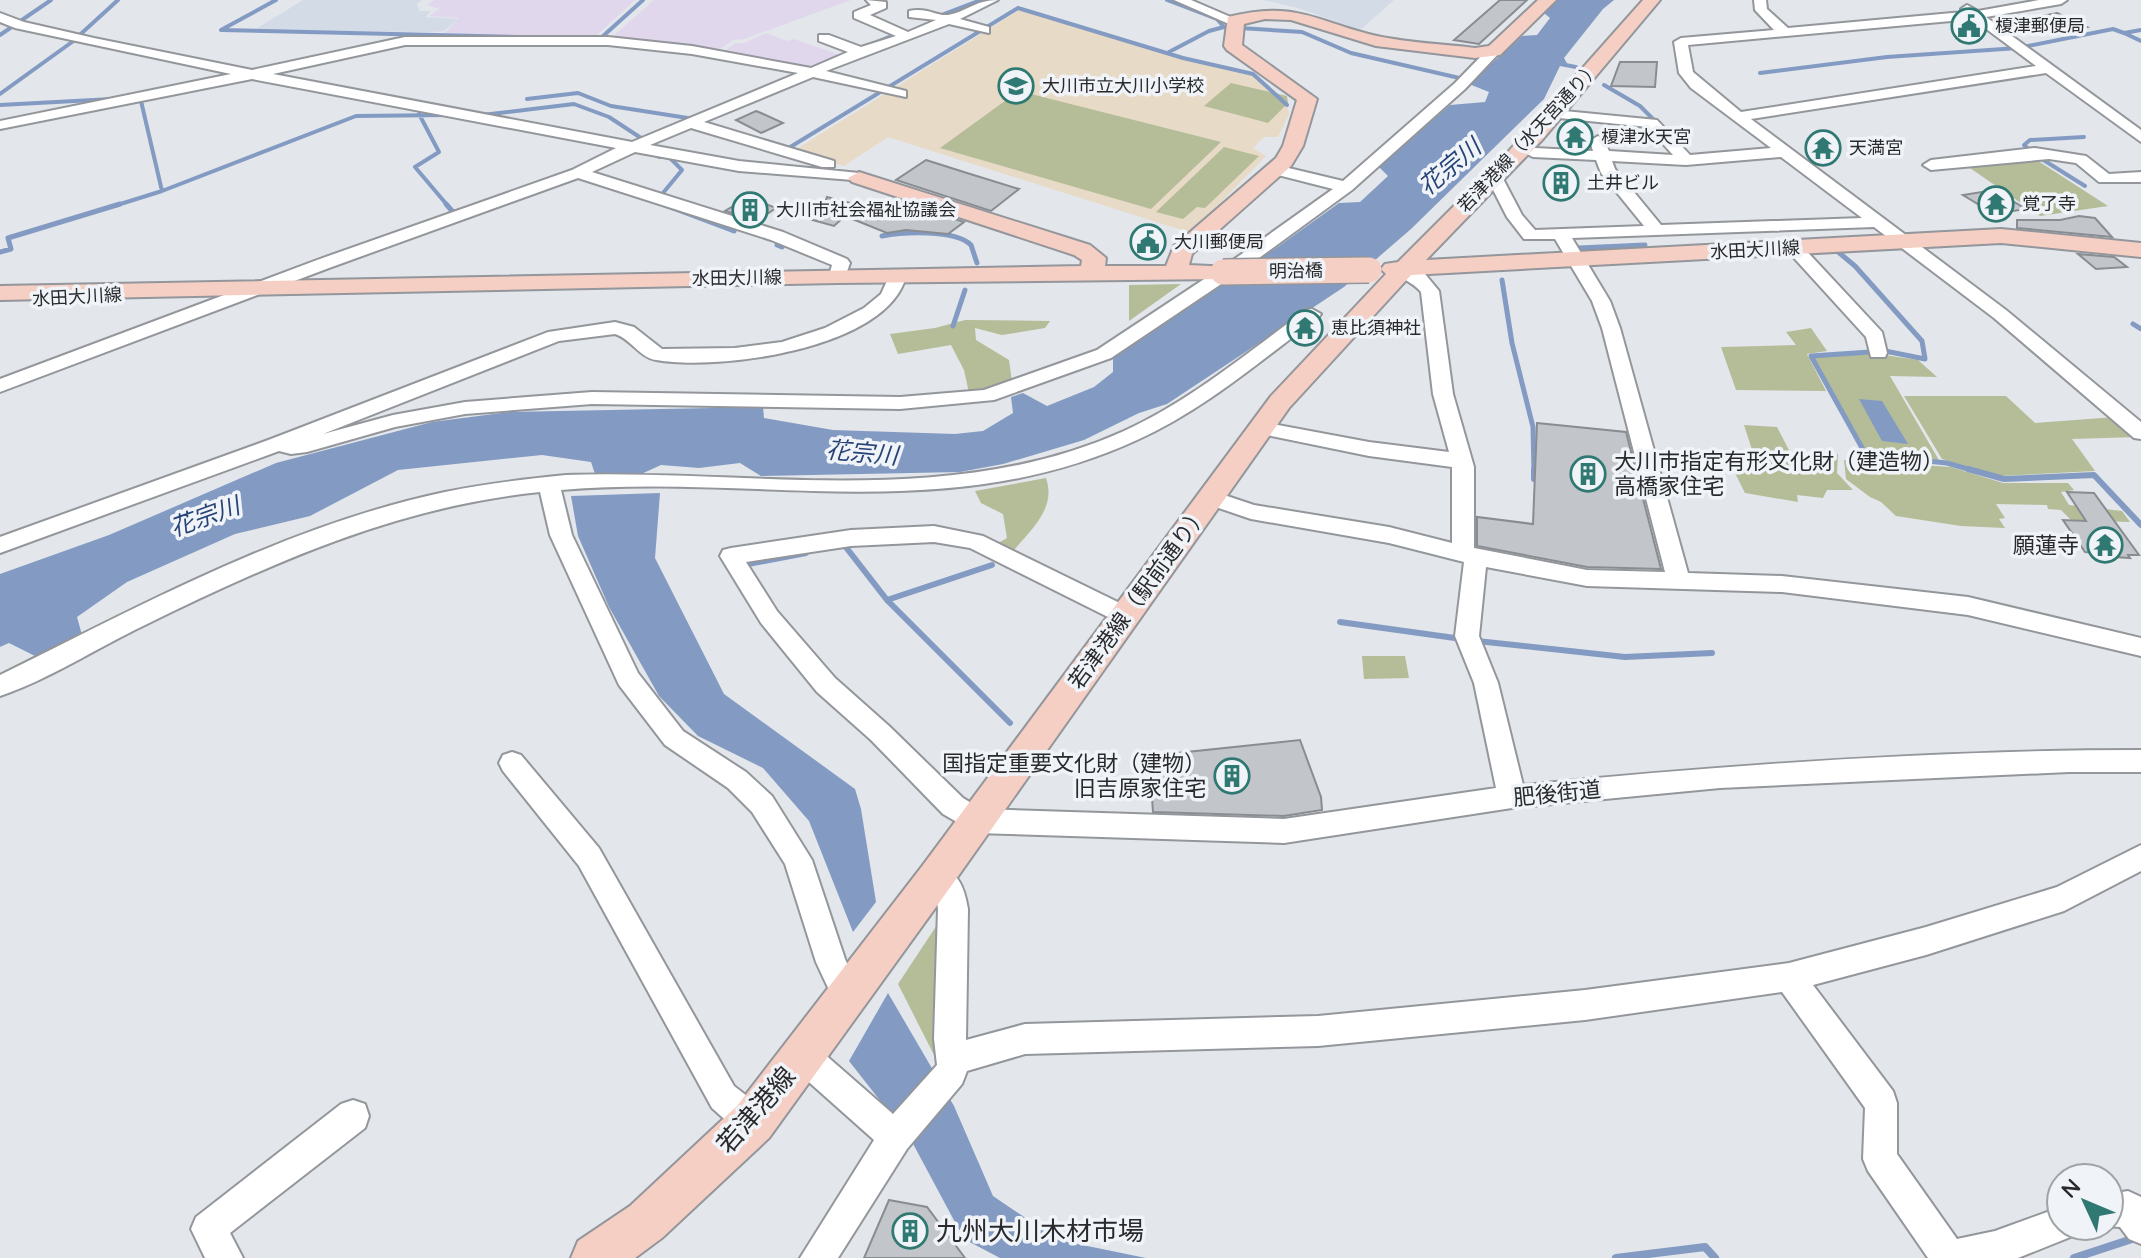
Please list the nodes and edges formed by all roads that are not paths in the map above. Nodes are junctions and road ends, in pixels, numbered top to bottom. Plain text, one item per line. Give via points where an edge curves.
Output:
1 (992, 0) edge
2 (1180, 0) edge
3 (1548, 0) edge
4 (1652, 0) edge
5 (1760, 0) edge
6 (1956, 0) edge
7 (2061, 0) edge
8 (872, 1) edge
9 (914, 14) dead end
10 (1976, 15) junction
11 (0, 17) edge
12 (950, 20) junction
13 (1235, 21) junction
14 (981, 29) dead end
15 (1785, 33) junction
16 (908, 37) junction
17 (824, 38) dead end
18 (856, 50) junction
19 (1494, 51) junction
20 (2047, 69) junction
21 (808, 71) junction
22 (255, 74) junction
23 (889, 91) dead end
24 (1554, 114) junction
25 (1736, 117) junction
26 (1594, 119) junction
27 (694, 124) junction
28 (0, 125) edge
29 (2141, 137) edge
30 (634, 146) junction
31 (1523, 148) junction
32 (1783, 152) junction
33 (1601, 155) junction
34 (1686, 160) junction
35 (1931, 165) dead end
36 (1276, 170) junction
37 (578, 173) junction
38 (2141, 177) edge
39 (859, 178) junction
40 (1495, 178) junction
41 (1346, 187) junction
42 (1879, 222) junction
43 (1663, 230) junction
44 (1561, 235) junction
45 (1907, 241) junction
46 (1794, 248) junction
47 (2141, 250) edge
48 (1695, 253) junction
49 (1577, 262) junction
50 (1401, 269) junction
51 (1369, 270) joint
52 (1180, 272) junction
53 (1223, 272) joint
54 (1092, 273) junction
55 (838, 276) junction
56 (897, 276) junction
57 (257, 287) junction
58 (0, 293) edge
59 (0, 300) edge
60 (1312, 314) dead end
61 (1878, 353) dead end
62 (0, 386) edge
63 (1262, 428) junction
64 (2141, 433) edge
65 (278, 444) junction
66 (1462, 461) junction
67 (549, 485) junction
68 (1209, 497) junction
69 (0, 545) edge
70 (1469, 556) junction
71 (1679, 583) junction
72 (1124, 615) junction
73 (2141, 647) edge
74 (0, 686) edge
75 (2141, 761) edge
76 (512, 763) dead end
77 (1512, 797) junction
78 (976, 821) junction
79 (2141, 857) edge
80 (936, 877) junction
81 (891, 938) joint
82 (1789, 977) junction
83 (855, 988) junction
84 (803, 1056) junction
85 (952, 1066) junction
86 (353, 1116) dead end
87 (753, 1122) junction
88 (895, 1137) junction
89 (2045, 1230) edge
90 (225, 1258) edge
91 (595, 1258) edge
92 (818, 1258) edge
93 (1950, 1258) edge

1 - 12 street
2 - 13 street
3 - 19 main road
4 - 24 main road, 若津港線（水天宮通り）
5 - 15 street via 1761,10
6 - 10 street
7 - 10 street
8 - 16 street via 882,5 859,15
9 - 12 street
10 - 15 street
10 - 20 street
11 - 22 street via 79,39
12 - 14 street
12 - 16 street
13 - 19 main road via 1277,13 1410,47
13 - 36 main road via 1233,46 1245,59 1307,99 1293,146
15 - 25 street via 1681,42 1686,73
16 - 18 street
17 - 18 street
18 - 21 street
19 - 41 street
20 - 25 street
20 - 29 street
21 - 22 street via 608,41 440,39 405,41
21 - 23 street
21 - 27 street
22 - 28 street
22 - 30 street
24 - 26 street
24 - 31 main road, 若津港線（水天宮通り）
25 - 32 street
26 - 33 street
26 - 34 street via 1652,123
27 - 30 street
27 - 39 street
30 - 37 street
30 - 39 street via 739,166
31 - 33 street
31 - 40 main road, 若津港線（水天宮通り）
32 - 34 street
32 - 42 street
33 - 34 street
33 - 43 street via 1607,170
35 - 38 street via 2035,153 2081,159 2105,179
36 - 41 street
36 - 52 main road via 1182,251
37 - 55 street via 777,236 841,263
37 - 57 street
39 - 54 main road via 1082,250 1094,258
40 - 44 street via 1530,235
40 - 50 main road, 若津港線（水天宮通り）
41 - 65 street via 1104,354 987,396 900,403 592,398 465,408 307,445
42 - 43 street
42 - 45 street
43 - 44 street
43 - 48 street
44 - 49 street
45 - 46 main road, 水田大川線
45 - 47 main road, 水田大川線 via 2001,236
45 - 64 street
46 - 48 main road, 水田大川線
46 - 61 street via 1875,336
48 - 49 main road, 水田大川線
49 - 50 main road, 水田大川線
49 - 71 street via 1611,328
50 - 51 main road, 水田大川線
50 - 63 main road, 若津港線（駅前通り） via 1327,345
50 - 66 street via 1430,291 1443,394
51 - 53 main road, 明治橋, bridge
52 - 53 main road, 水田大川線
52 - 54 main road, 水田大川線
54 - 56 main road, 水田大川線
55 - 56 main road, 水田大川線
55 - 57 main road, 水田大川線
56 - 65 street via 886,301 825,337 800,345 739,354 657,355 627,331 579,330
57 - 58 main road, 水田大川線
57 - 59 main road, 水田大川線
57 - 62 street
60 - 67 street via 1171,415 1132,435 1022,473 900,485
63 - 66 street
63 - 68 main road, 若津港線（駅前通り）
65 - 69 street
66 - 70 street
67 - 74 street via 441,499 363,523 166,604
67 - 83 street via 561,535 628,678 674,738 737,780 768,813 798,860 836,974
68 - 70 street via 1251,512 1389,535
68 - 72 main road, 若津港線（駅前通り）
70 - 71 street via 1587,578
70 - 77 street via 1469,640 1486,683
71 - 73 street via 1782,584 1968,606
72 - 78 main road, 若津港線（駅前通り）
72 - 78 street via 975,541 934,534 851,538 731,556 769,617 826,685 953,806
75 - 77 street, 肥後街道 via 1720,777
76 - 87 street via 589,857 723,1097
77 - 78 street, 肥後街道 via 1284,831
78 - 80 main road, 若津港線（駅前通り）
79 - 82 street via 2064,898
80 - 81 main road, 若津港線（駅前通り）
80 - 85 street via 950,888 953,909
81 - 83 main road, 若津港線
82 - 85 street via 1585,1005 1318,1031 1025,1039
82 - 93 street via 1881,1103 1880,1159
83 - 84 main road, 若津港線
84 - 87 main road, 若津港線
84 - 88 street
85 - 88 street
86 - 90 street via 208,1229
87 - 91 main road, 若津港線 via 646,1222
88 - 92 street
89 - 93 street via 1995,1249

